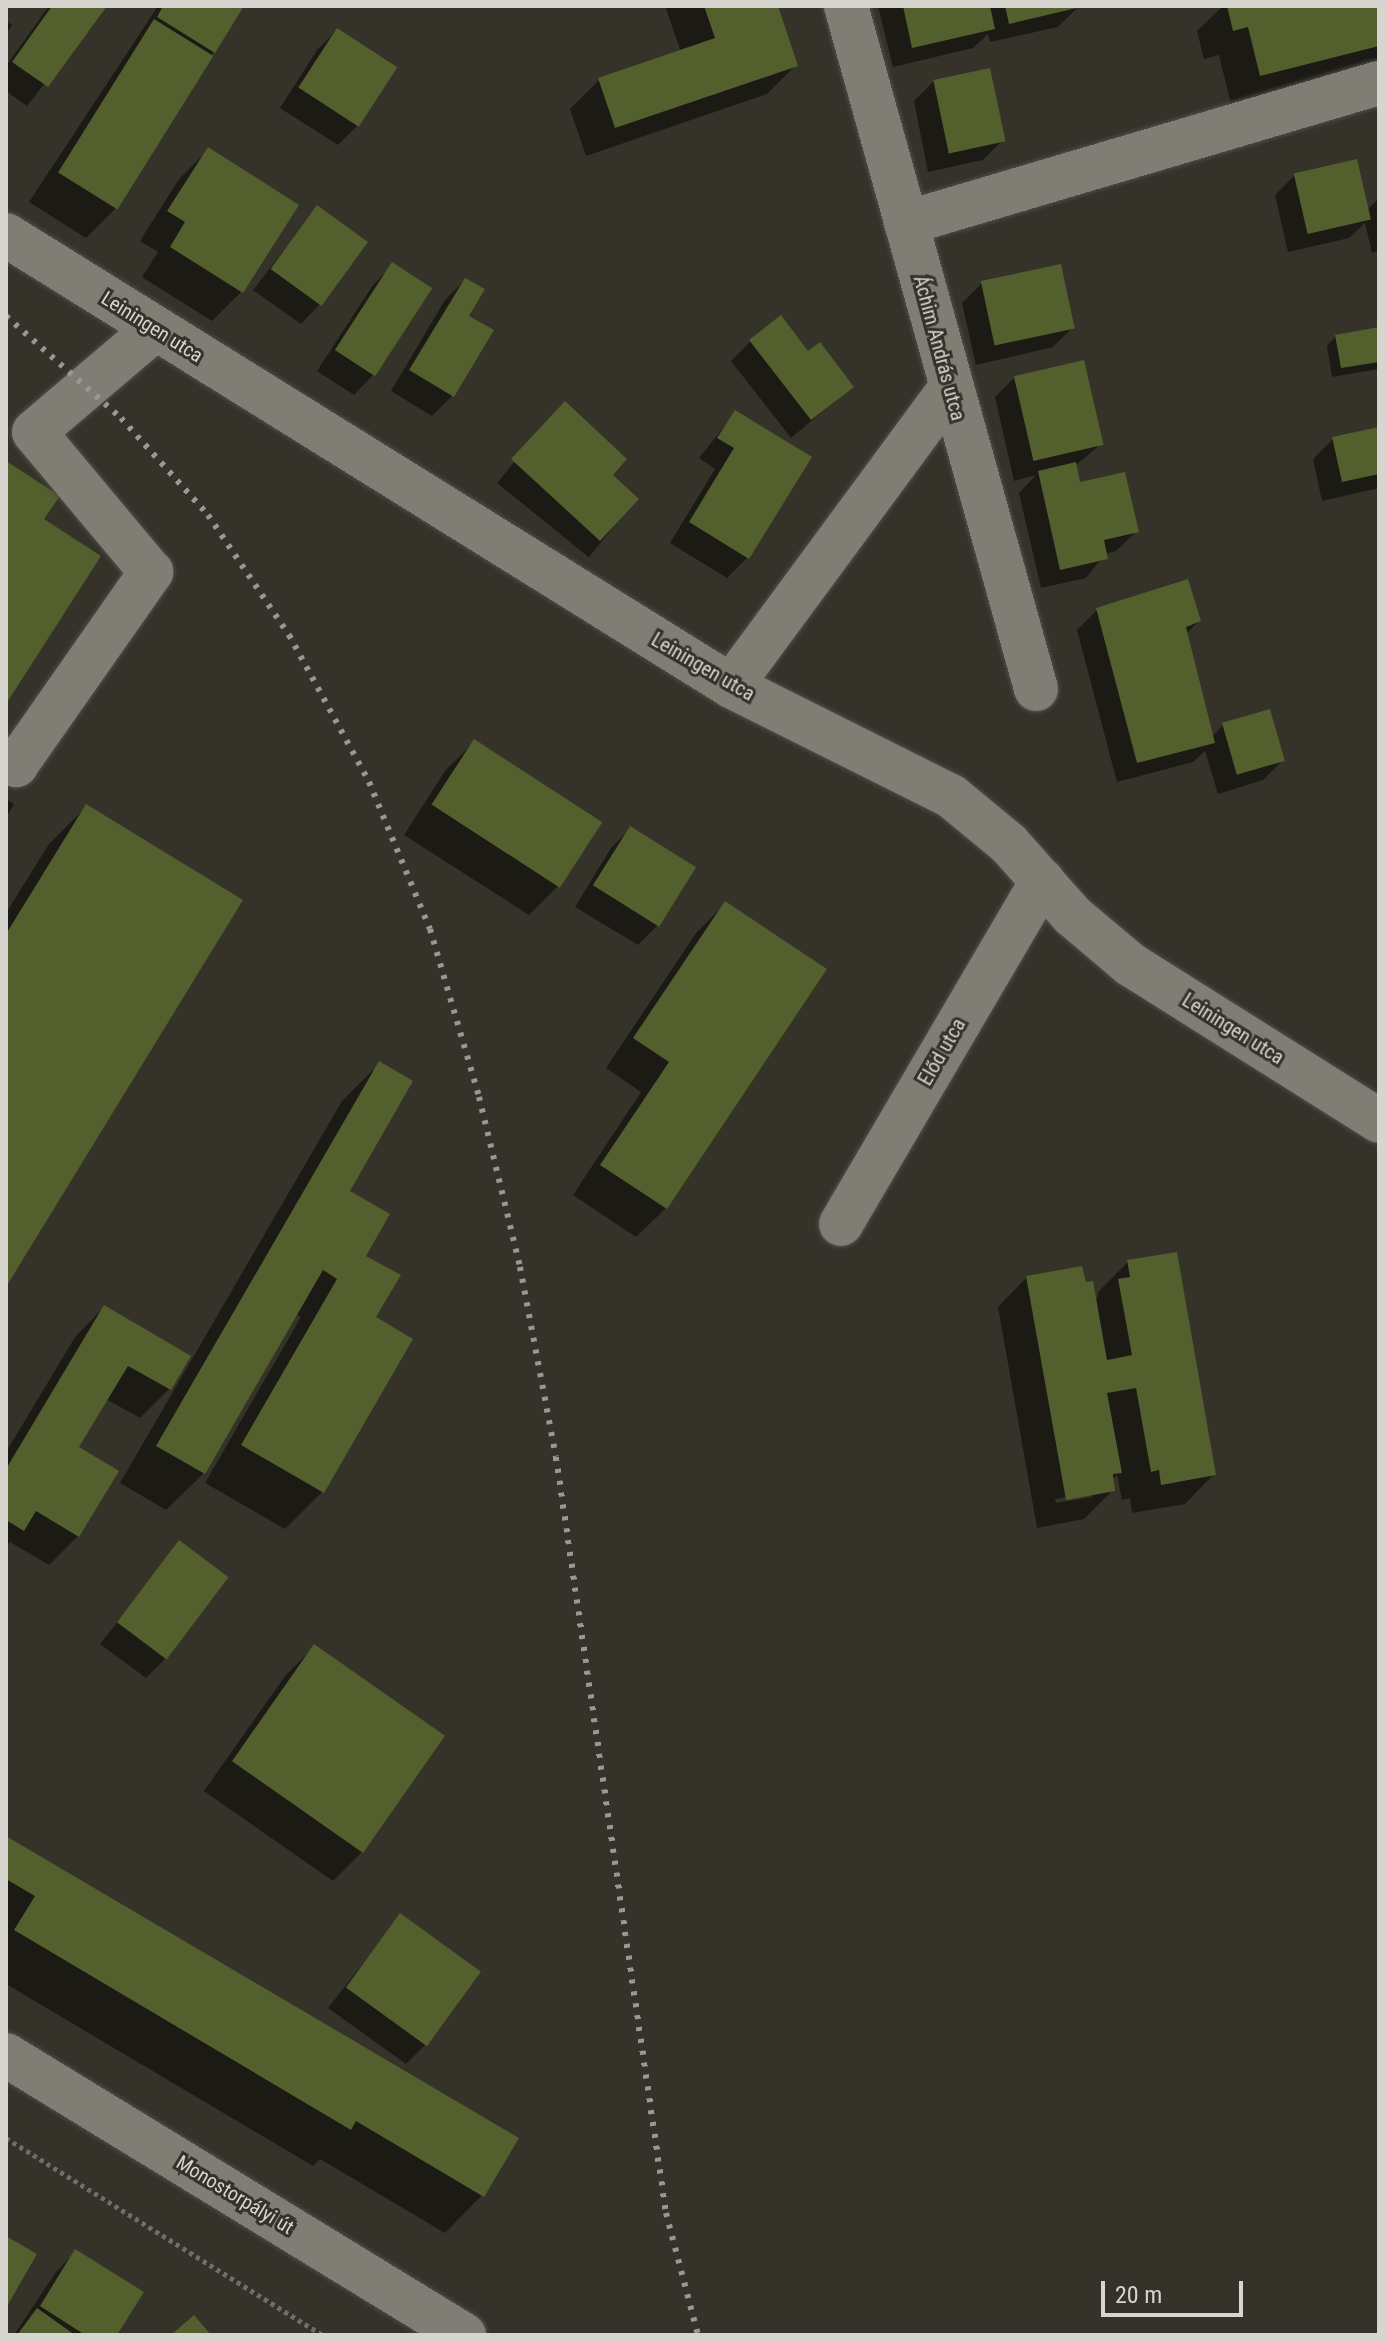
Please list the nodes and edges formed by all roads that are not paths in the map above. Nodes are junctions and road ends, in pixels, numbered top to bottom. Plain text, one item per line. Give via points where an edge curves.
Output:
1 (846, 6) edge
2 (1379, 83) edge
3 (906, 223) junction
4 (6, 235) edge
5 (155, 329) junction
6 (949, 390) junction
7 (731, 686) junction
8 (1036, 689) dead end
9 (6, 759) edge
10 (1042, 881) junction
11 (1379, 1121) edge
12 (841, 1224) dead end
13 (6, 2055) edge
14 (464, 2335) edge

1 - 3 street, Áchim András utca
2 - 3 street
3 - 6 street, Áchim András utca
4 - 5 street, Leiningen utca
5 - 7 street, Leiningen utca
5 - 9 street via 34,432 151,572 16,765
6 - 7 street
6 - 8 street, Áchim András utca
7 - 10 street, Leiningen utca via 951,796 1009,844
10 - 11 street, Leiningen utca via 1073,916 1130,964
10 - 12 street, Előd utca
13 - 14 street, Monostorpályi út

